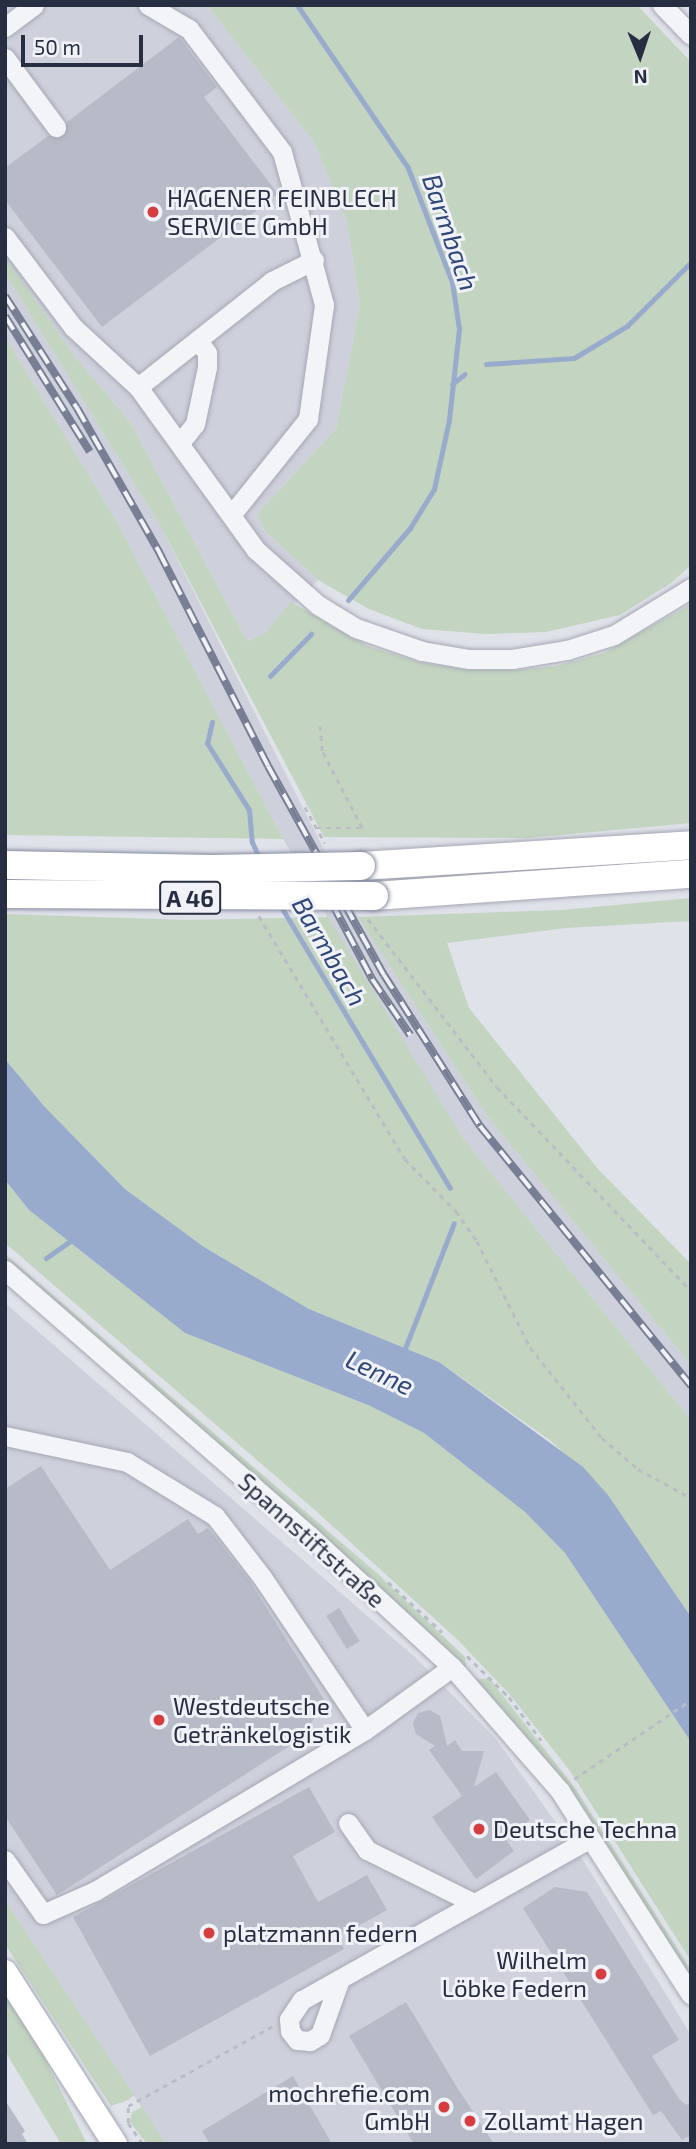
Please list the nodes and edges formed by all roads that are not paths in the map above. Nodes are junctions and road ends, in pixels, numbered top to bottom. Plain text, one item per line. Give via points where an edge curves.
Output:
1 (34, 5) edge
2 (148, 5) edge
3 (662, 5) edge
4 (5, 27) edge
5 (691, 35) edge
6 (5, 58) edge
7 (56, 127) dead end
8 (5, 237) edge
9 (314, 260) junction
10 (198, 340) junction
11 (138, 387) junction
12 (180, 443) junction
13 (231, 515) junction
14 (691, 588) edge
15 (691, 845) edge
16 (5, 865) edge
17 (691, 874) edge
18 (5, 894) edge
19 (5, 1270) edge
20 (5, 1436) edge
21 (452, 1667) junction
22 (365, 1730) junction
23 (348, 1823) dead end
24 (589, 1839) junction
25 (5, 1860) edge
26 (474, 1903) junction
27 (5, 1972) edge
28 (340, 1979) junction
29 (691, 1995) edge
30 (115, 2144) edge

1 - 4 street
2 - 9 street via 189,29 282,152
3 - 5 street
6 - 7 street
8 - 11 street via 73,327
9 - 10 street via 272,281
9 - 13 street via 324,315 317,335 308,419
10 - 11 street
10 - 12 street via 207,354 207,367 195,424
11 - 12 street
12 - 13 street
13 - 14 street via 276,570 318,605 356,628 402,646 469,659 512,659 590,645 652,616
15 - 16 highway, A 46, bridge via 361,866
17 - 18 highway, A 46, bridge via 369,905
19 - 21 street, Spannstiftstraße via 310,1536
20 - 22 street via 127,1462 215,1516
21 - 22 street
21 - 24 street, Spannstiftstraße via 560,1791
22 - 25 street via 95,1891 43,1914
23 - 26 street via 367,1850
24 - 26 street
24 - 29 street, Spannstiftstraße
26 - 28 street
27 - 30 main road
28 - 28 street via 302,2000 289,2019 297,2040 310,2041 320,2035

